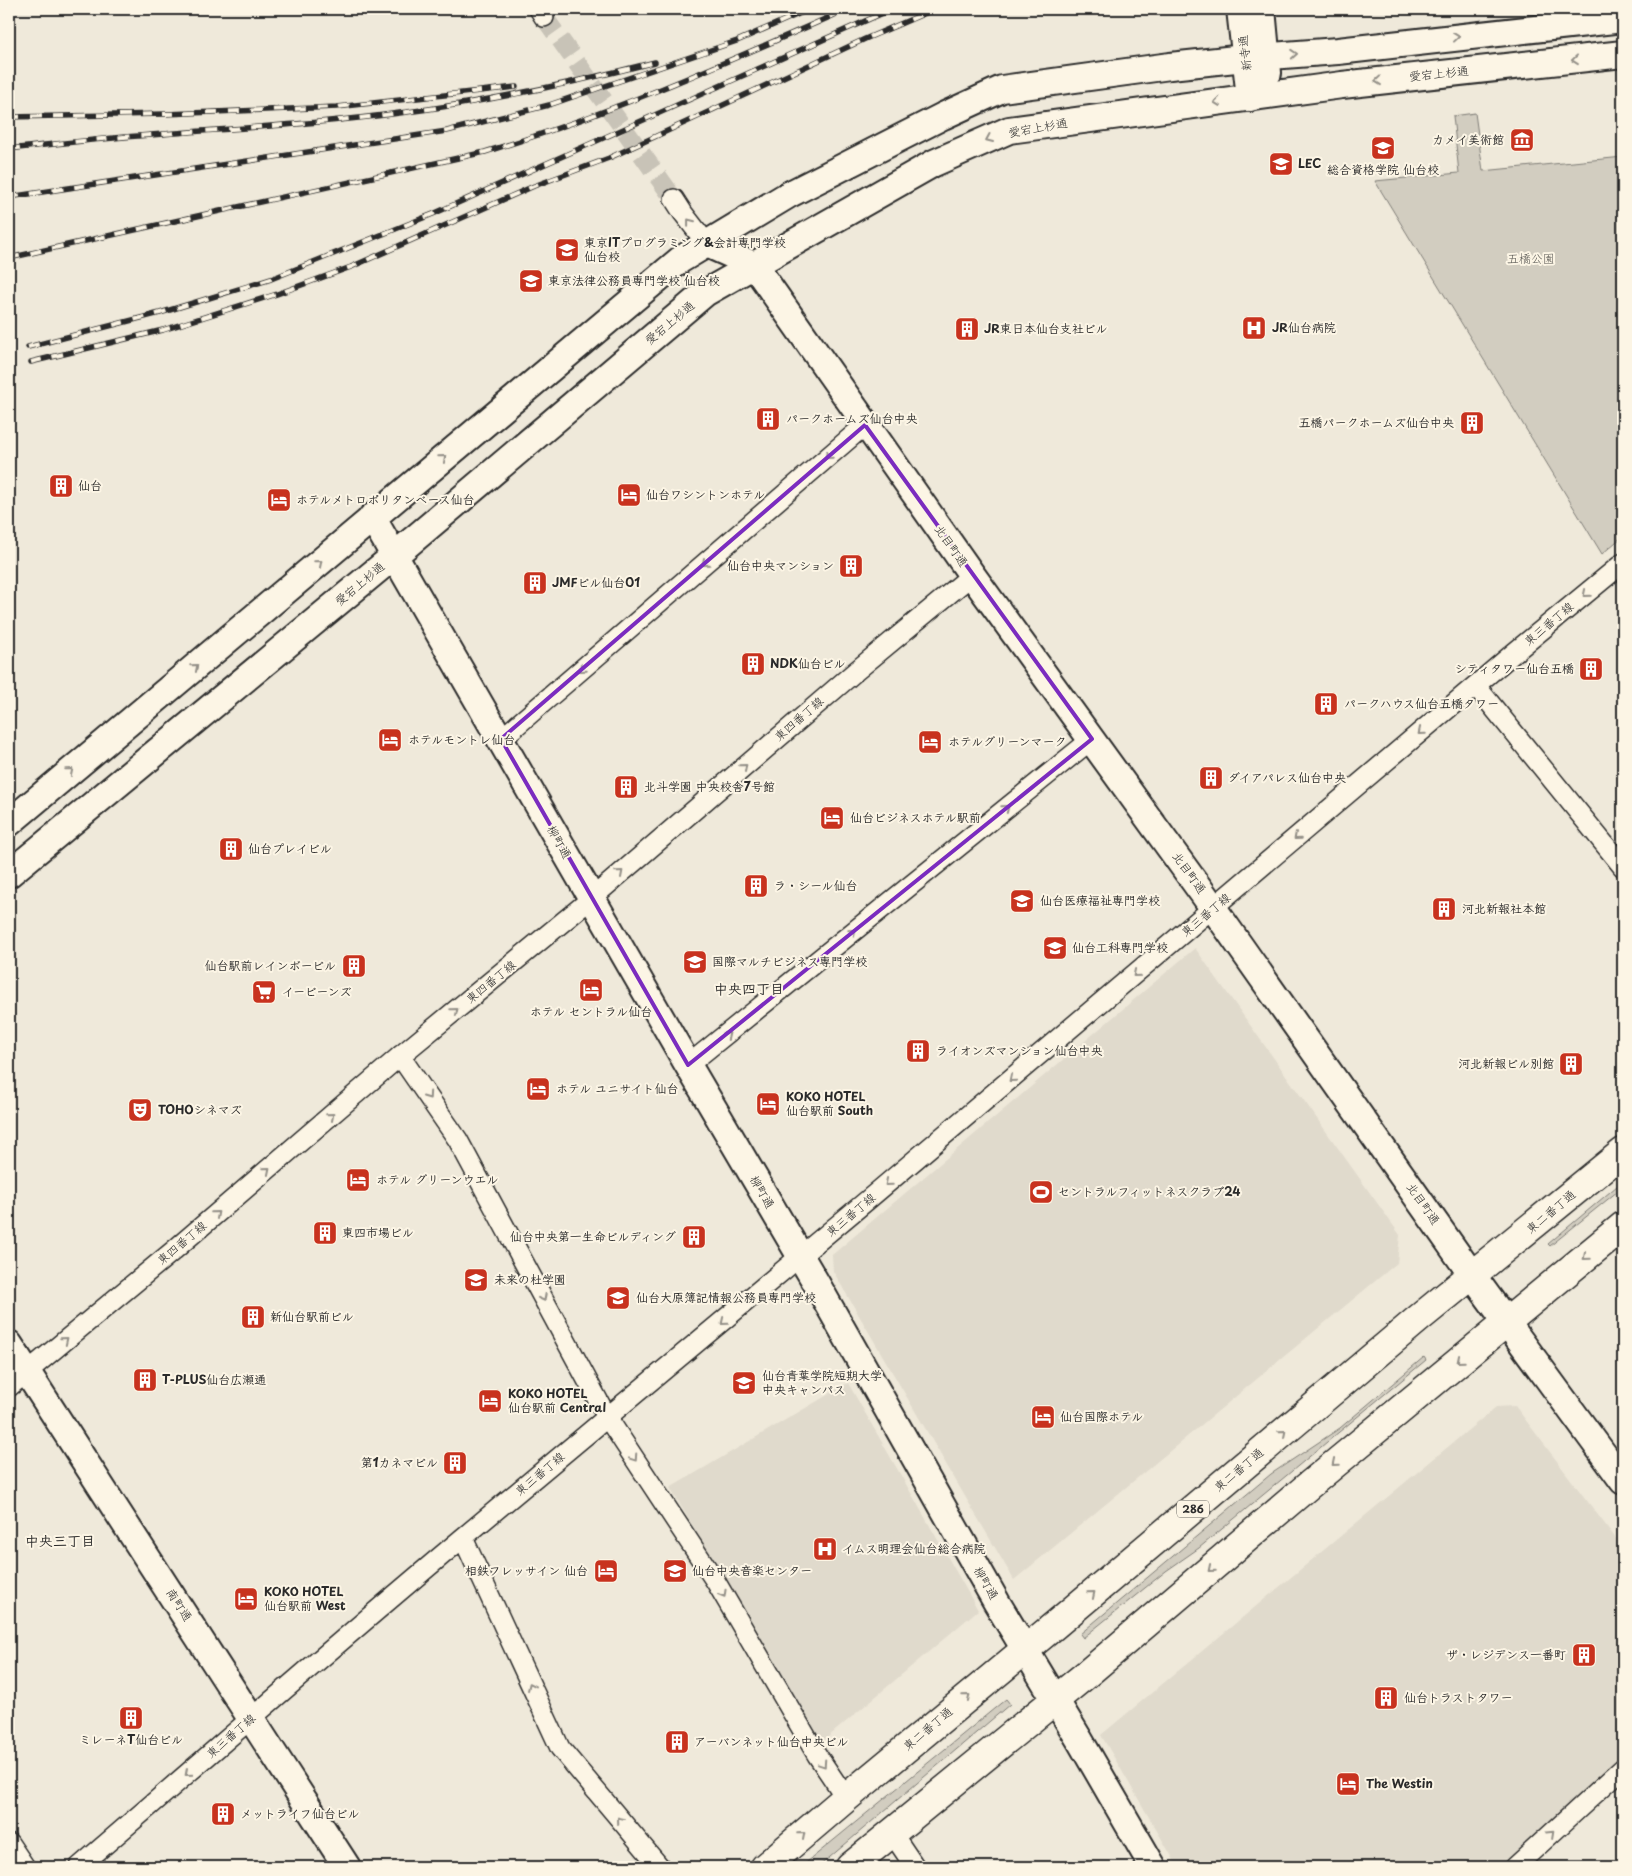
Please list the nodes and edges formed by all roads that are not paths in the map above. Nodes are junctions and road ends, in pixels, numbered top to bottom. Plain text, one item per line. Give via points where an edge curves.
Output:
1 (1240, 9) edge
2 (1262, 9) edge
3 (1623, 19) edge
4 (1623, 54) edge
5 (1256, 57) junction
6 (1261, 96) junction
7 (674, 199) tunnel mouth
8 (707, 244) junction
9 (754, 265) junction
10 (865, 424) junction
11 (372, 517) junction
12 (394, 556) junction
13 (1623, 563) edge
14 (972, 575) junction
15 (1476, 686) junction
16 (501, 739) junction
17 (1092, 739) junction
18 (9, 823) edge
19 (1623, 867) edge
20 (9, 874) edge
21 (592, 898) junction
22 (1214, 909) junction
23 (400, 1056) junction
24 (688, 1065) junction
25 (1623, 1152) edge
26 (1623, 1226) edge
27 (801, 1258) junction
28 (1472, 1275) junction
29 (1506, 1321) junction
30 (9, 1344) edge
31 (18, 1379) edge
32 (607, 1417) junction
33 (1623, 1482) edge
34 (463, 1538) junction
35 (1026, 1648) junction
36 (1055, 1699) junction
37 (252, 1719) junction
38 (1623, 1768) edge
39 (846, 1798) junction
40 (892, 1833) junction
41 (9, 1843) edge
42 (25, 1867) edge
43 (79, 1867) edge
44 (347, 1867) edge
45 (660, 1867) edge
46 (765, 1867) edge
47 (850, 1867) edge
48 (915, 1867) edge
49 (1153, 1867) edge
50 (1515, 1867) edge

1 - 5 street, 新寺通
2 - 5 street, 新寺通
5 -> 3 street
4 -> 6 street, 愛宕上杉通
5 - 6 street, 新寺通
5 - 8 street via 1002,89 788,195
6 -> 9 street, 愛宕上杉通 via 1009,130 934,164
8 -> 7 street
8 - 9 street
11 -> 8 street via 680,260
9 - 10 street, 北目町通
9 - 12 street, 愛宕上杉通 via 705,293
10 - 14 street, 北目町通
10 -> 16 street
11 - 12 street, 柳町通
18 -> 11 street
12 - 16 street, 柳町通
12 - 20 street, 愛宕上杉通
13 -> 15 street, 東三番丁線
14 - 17 street, 北目町通
21 -> 14 street, 東四番丁線
15 - 19 street
15 -> 22 street, 東三番丁線
16 - 21 street, 柳町通
17 - 22 street, 北目町通
24 -> 17 street
23 -> 21 street, 東四番丁線
21 - 24 street, 柳町通
22 -> 27 street, 東三番丁線
22 - 28 street, 北目町通
31 -> 23 street, 東四番丁線
23 -> 32 street via 458,1140
24 - 27 street, 柳町通
25 - 28 highway, 東二番丁通 / 286
26 -> 29 highway
27 -> 32 street, 東三番丁線
27 - 35 street, 柳町通 via 997,1603
28 - 29 street, 北目町通
35 -> 28 highway, 東二番丁通 / 286
29 - 33 street, 北目町通
29 -> 36 highway
30 - 31 street, 南町通
31 - 37 street, 南町通
32 - 34 street, 東三番丁線
32 -> 39 street via 716,1582 817,1755
34 - 37 street, 東三番丁線
45 -> 34 street via 560,1748
35 - 36 street, 柳町通
39 -> 35 highway, 東二番丁通 / 286
36 - 40 highway
36 - 49 street, 柳町通
37 -> 43 street, 東三番丁線
37 - 44 street, 南町通
50 -> 38 street
46 -> 39 highway, 東二番丁通 / 286
40 - 47 highway
40 - 48 street
41 - 42 street

